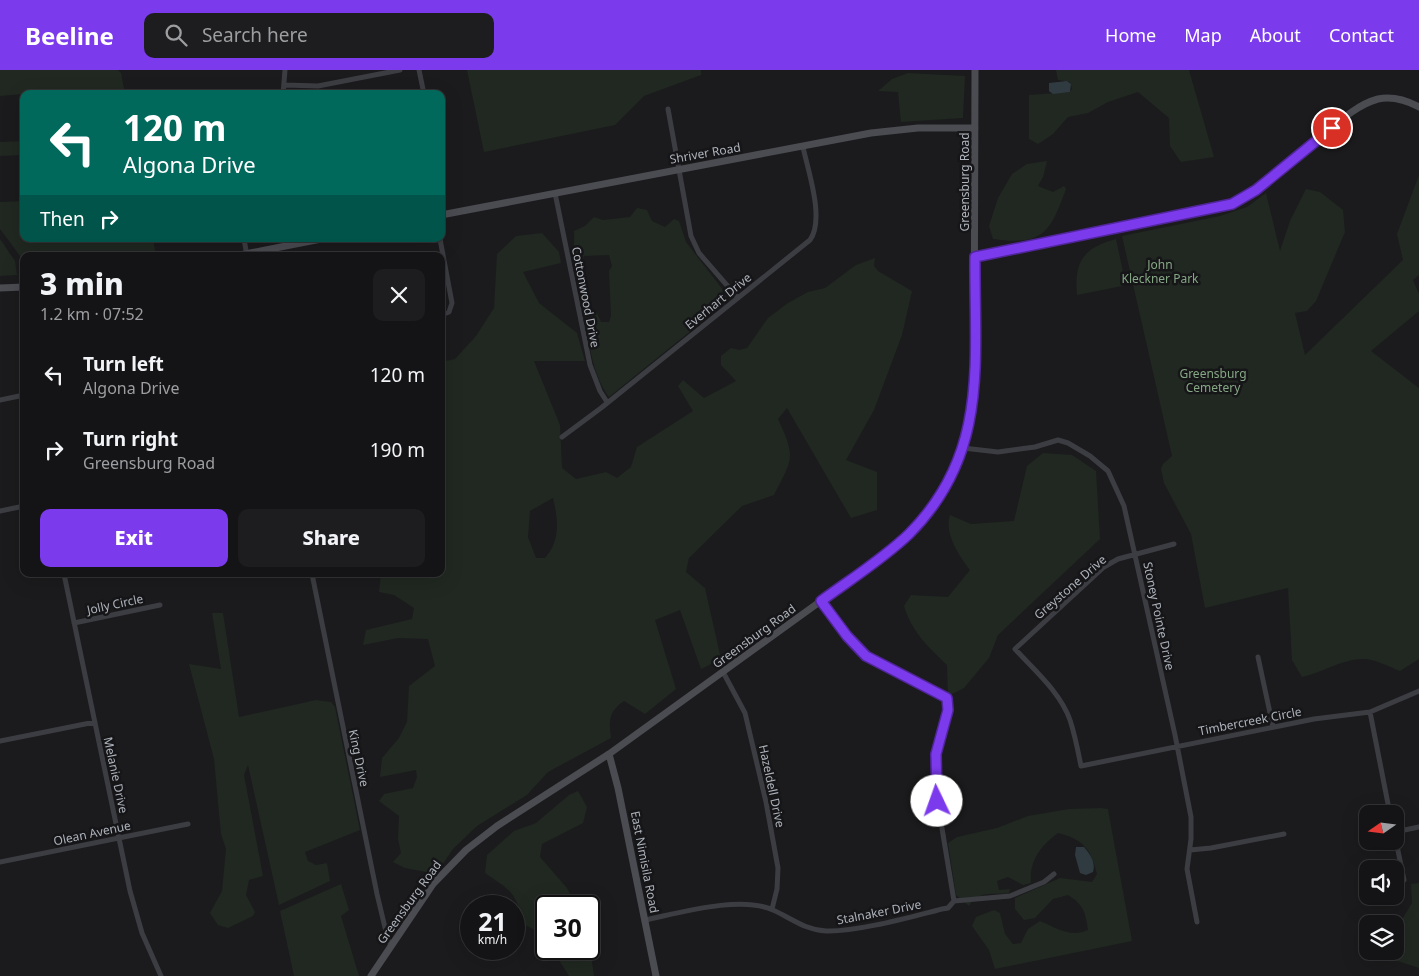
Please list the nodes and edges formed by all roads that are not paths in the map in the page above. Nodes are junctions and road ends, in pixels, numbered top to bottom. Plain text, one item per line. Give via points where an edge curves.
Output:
1 (285, 70) edge
2 (400, 70) edge
3 (419, 70) edge
4 (975, 70) edge
5 (284, 85) junction
6 (283, 90) edge
7 (423, 90) edge
8 (1419, 107) edge
9 (668, 109) dead end
10 (975, 128) junction
11 (803, 147) junction
12 (679, 170) junction
13 (556, 193) junction
14 (445, 213) edge
15 (307, 242) edge
16 (260, 252) edge
17 (975, 257) junction
18 (445, 266) edge
19 (20, 287) edge
20 (0, 288) edge
21 (738, 298) junction
22 (445, 314) edge
23 (20, 396) edge
24 (0, 400) edge
25 (607, 402) junction
26 (562, 437) dead end
27 (963, 448) junction
28 (20, 507) edge
29 (0, 511) edge
30 (1174, 544) dead end
31 (1136, 554) junction
32 (65, 577) edge
33 (313, 577) edge
34 (821, 601) junction
35 (160, 605) dead end
36 (74, 623) junction
37 (1258, 657) dead end
38 (723, 672) junction
39 (1419, 690) edge
40 (1370, 712) junction
41 (95, 722) junction
42 (1273, 727) junction
43 (0, 742) edge
44 (1177, 746) junction
45 (610, 754) junction
46 (1081, 766) joint
47 (1388, 805) edge
48 (188, 824) dead end
49 (1419, 827) edge
50 (1404, 830) edge
51 (1284, 834) dead end
52 (119, 838) junction
53 (1190, 850) junction
54 (0, 862) edge
55 (1054, 874) dead end
56 (954, 902) junction
57 (772, 909) junction
58 (645, 920) junction
59 (1197, 922) dead end
60 (391, 946) junction
61 (161, 976) edge
62 (371, 976) edge
63 (656, 976) edge

1 - 5 street
2 - 5 street via 318,86
3 - 7 street
4 - 10 street, Greensburg Road
5 - 6 street
8 - 17 street via 1397,98 1370,102 1332,128 1256,190 1232,204
9 - 12 street
10 - 11 street, Shriver Road via 906,129
10 - 17 street, Greensburg Road
11 - 12 street, Shriver Road
11 - 21 street, Everhart Drive via 815,206 816,230 807,243
12 - 13 street, Shriver Road
12 - 21 street via 694,245
13 - 14 street, Shriver Road
13 - 25 street, Cottonwood Drive via 590,365
15 - 16 street
17 - 27 street, Greensburg Road via 974,397
18 - 22 street via 452,303
19 - 20 street
21 - 25 street, Everhart Drive
23 - 24 street
25 - 26 street, Everhart Drive
27 - 31 street, Stoney Pointe Drive via 998,452 1058,440 1090,456 1108,471 1120,493
27 - 34 street, Greensburg Road via 944,490 918,524 895,546
28 - 29 street
30 - 31 street, Greystone Drive
31 - 44 street, Stoney Pointe Drive
31 - 46 street, Greystone Drive via 1104,567 1015,649 1062,704 1070,719
32 - 36 street, Melanie Drive
33 - 60 street, King Drive via 377,894
34 - 38 street, Greensburg Road
34 - 56 street via 866,656 948,699 936,754 935,786
35 - 36 street, Jolly Circle
36 - 41 street, Melanie Drive
37 - 42 street
38 - 45 street, Greensburg Road
38 - 57 street, Hazeldell Drive via 746,713 764,793 778,868
39 - 40 street, Timbercreek Circle
40 - 42 street, Timbercreek Circle
40 - 47 street
41 - 43 street
41 - 52 street, Melanie Drive
42 - 44 street, Timbercreek Circle
44 - 46 street, Timbercreek Circle
44 - 53 street, Stoney Pointe Drive via 1191,817
45 - 58 street, East Nimisila Road
45 - 60 street, Greensburg Road via 497,826 466,850 433,884
48 - 52 street, Olean Avenue
49 - 50 street
51 - 53 street
52 - 54 street, Olean Avenue
52 - 61 street, Melanie Drive via 137,918
53 - 59 street, Stoney Pointe Drive via 1187,869
55 - 56 street, Stalnaker Drive via 1044,882 1010,896
56 - 57 street, Stalnaker Drive via 948,908 832,931 802,926
57 - 58 street, Stalnaker Drive via 724,905
58 - 63 street, East Nimisila Road
60 - 62 street, Greensburg Road

